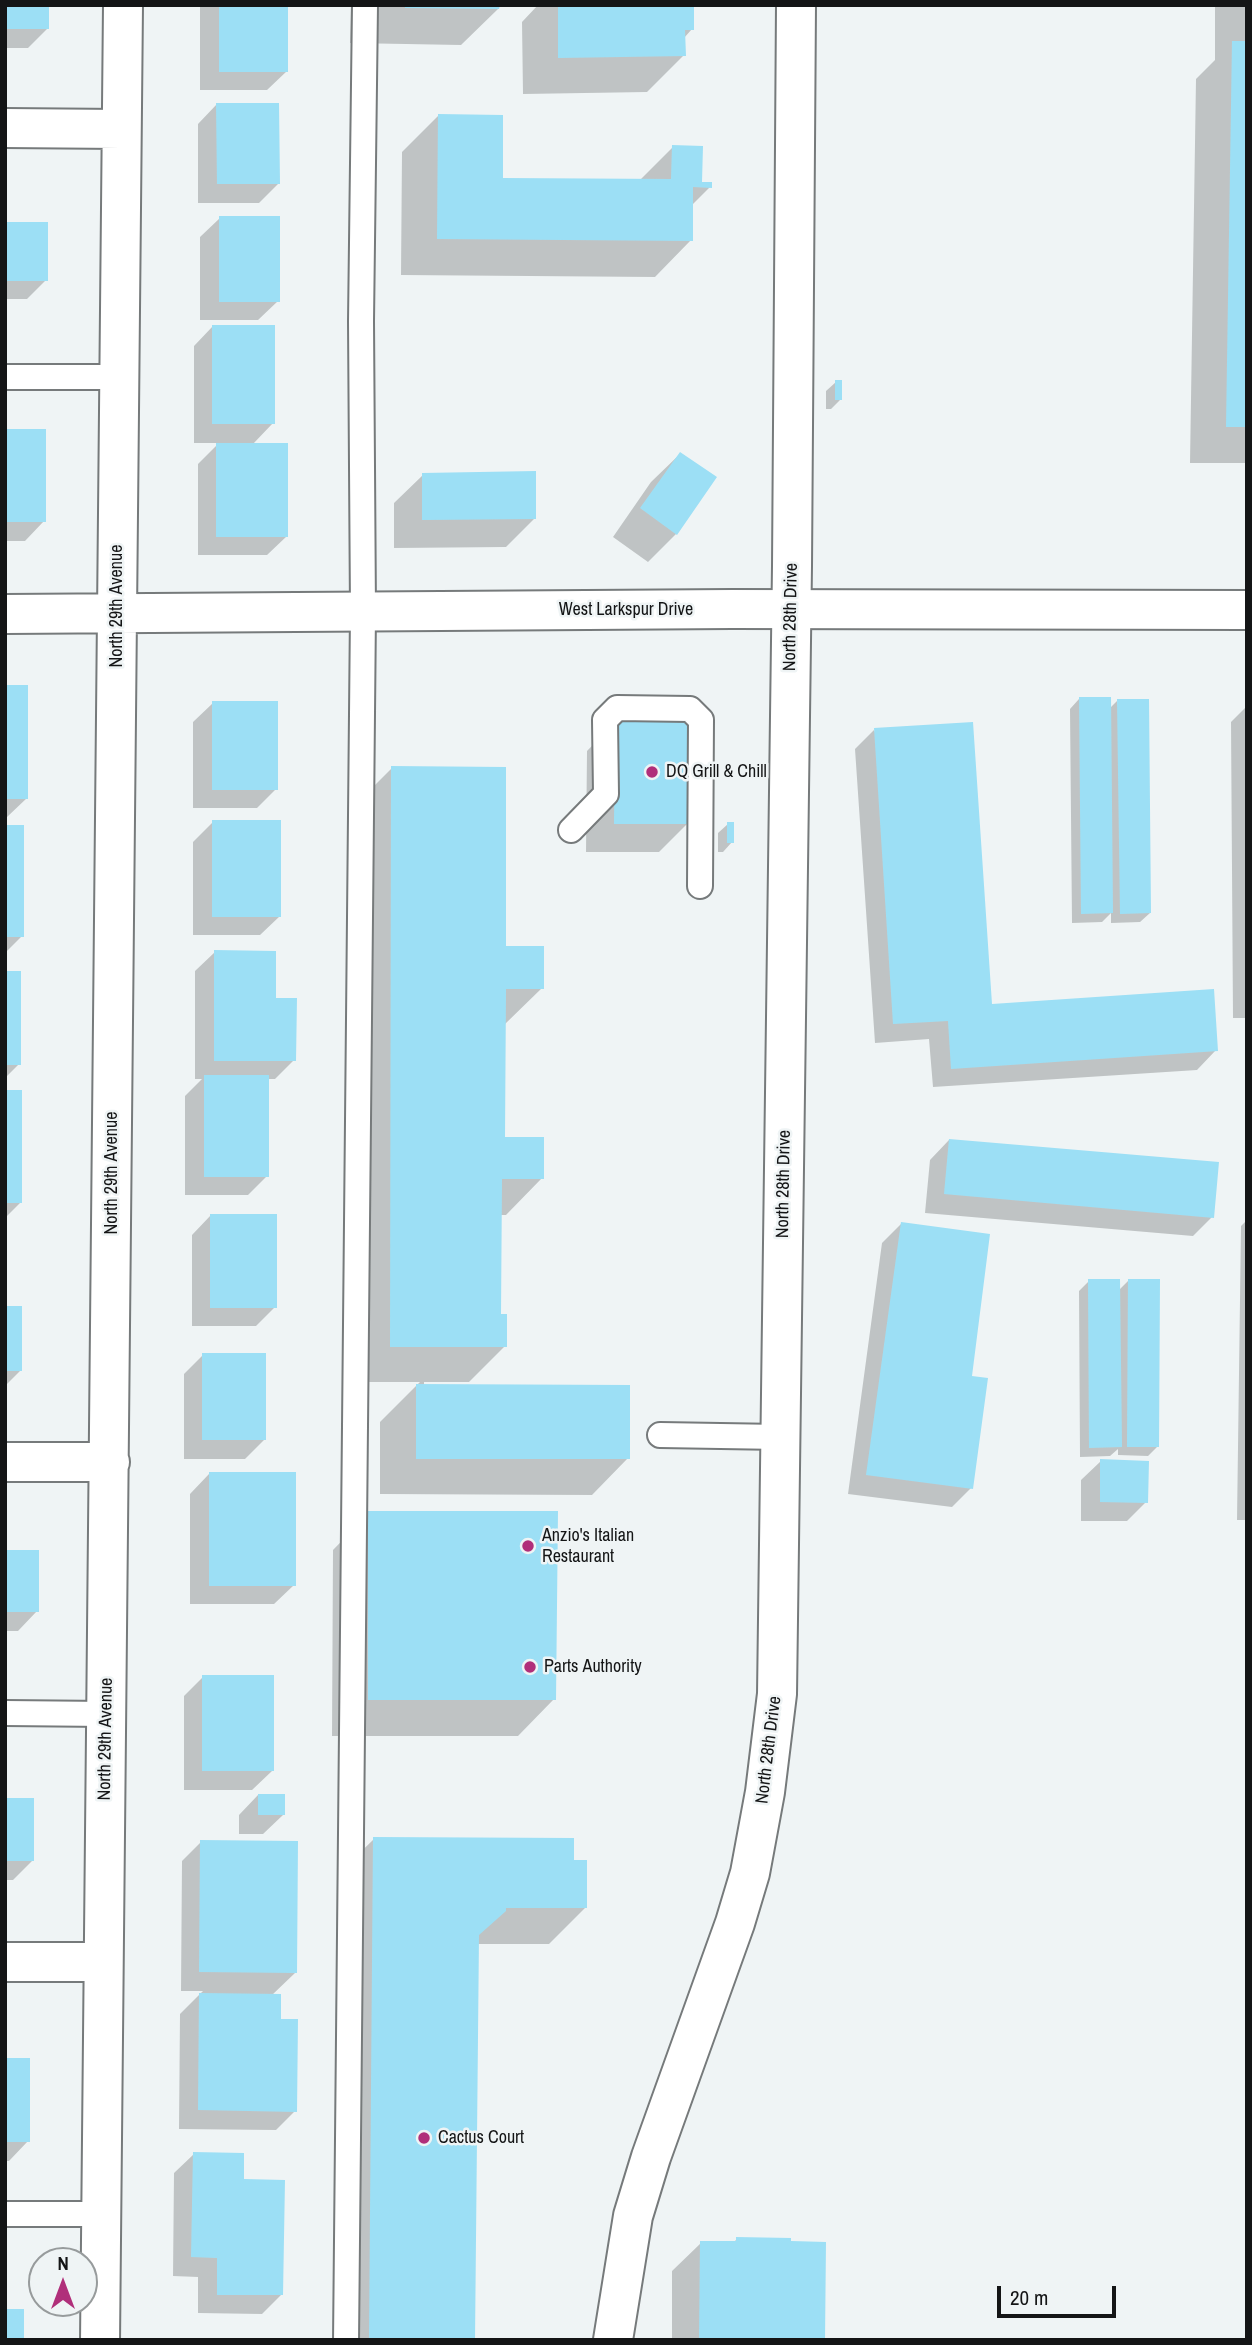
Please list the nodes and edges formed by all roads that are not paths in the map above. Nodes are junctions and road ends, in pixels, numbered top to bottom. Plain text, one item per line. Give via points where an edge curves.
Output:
1 (123, 5) edge
2 (365, 5) edge
3 (796, 5) edge
4 (5, 128) edge
5 (121, 129) junction
6 (5, 377) edge
7 (119, 377) junction
8 (792, 609) junction
9 (1247, 610) edge
10 (363, 612) junction
11 (5, 614) edge
12 (117, 614) junction
13 (571, 830) dead end
14 (699, 886) dead end
15 (660, 1436) dead end
16 (781, 1437) junction
17 (5, 1462) edge
18 (110, 1462) junction
19 (5, 1713) edge
20 (107, 1714) junction
21 (5, 1962) edge
22 (103, 1962) junction
23 (5, 2214) edge
24 (100, 2214) junction
25 (100, 2340) edge
26 (346, 2340) edge
27 (613, 2340) edge

1 - 5 street, North 29th Avenue
2 - 10 lane
3 - 8 street, North 28th Drive
4 - 5 street
5 - 7 street, North 29th Avenue
6 - 7 lane
7 - 12 street, North 29th Avenue
8 - 9 street, West Larkspur Drive
8 - 10 street, West Larkspur Drive
8 - 16 street, North 28th Drive
10 - 12 street, West Larkspur Drive
10 - 26 lane
11 - 12 street, West Larkspur Drive
12 - 18 street, North 29th Avenue
13 - 14 lane via 606,794 605,720 617,708 690,709 701,720
15 - 16 lane
16 - 27 street, North 28th Drive via 777,1694 750,1873 633,2216
17 - 18 street
18 - 20 street, North 29th Avenue
19 - 20 lane
20 - 22 street, North 29th Avenue
21 - 22 street
22 - 24 street, North 29th Avenue
23 - 24 lane
24 - 25 street, North 29th Avenue

